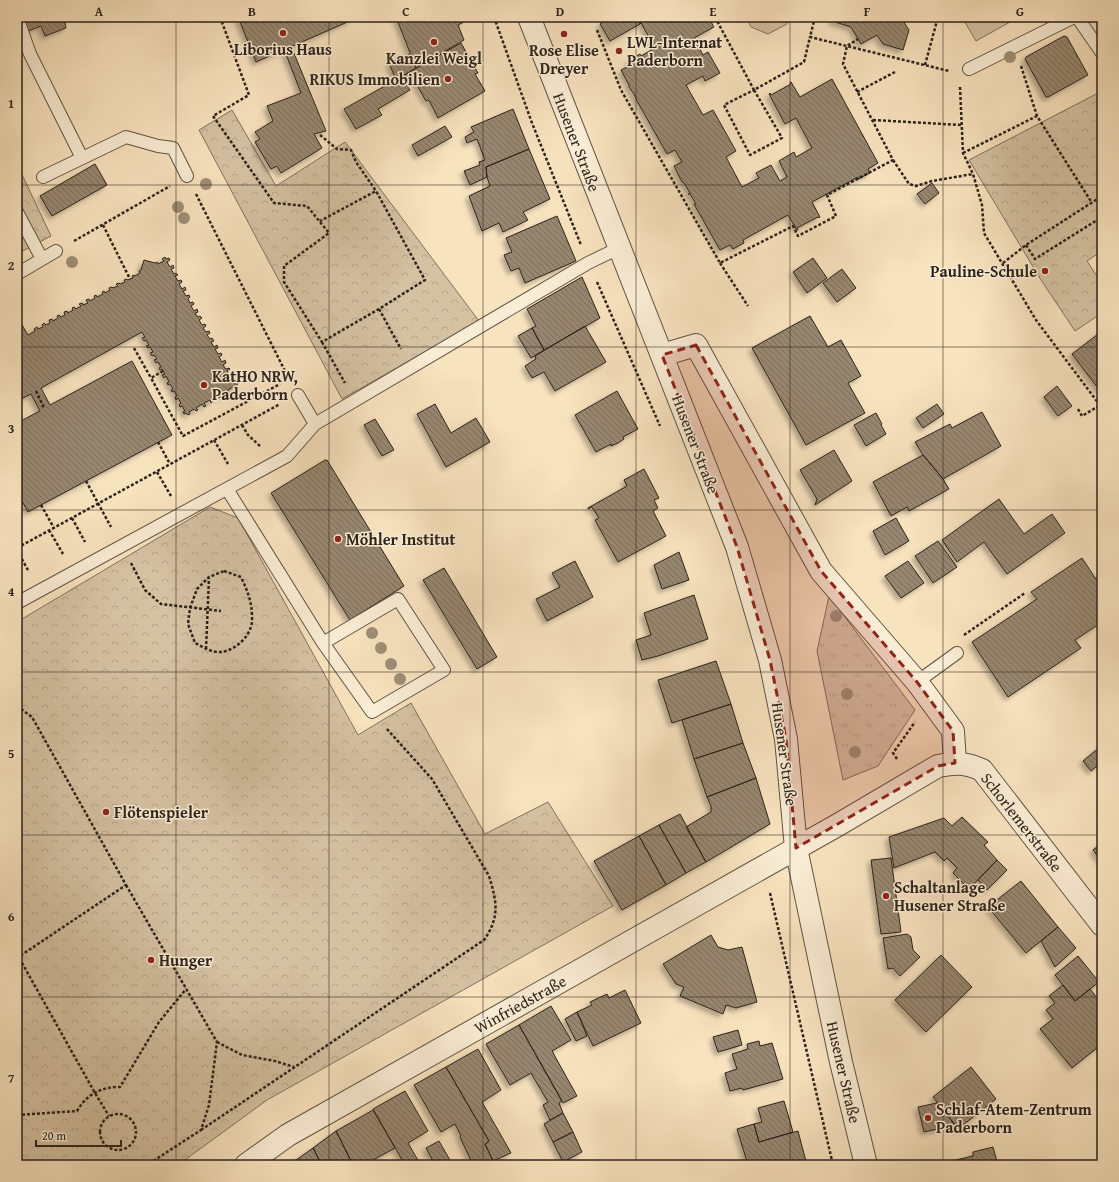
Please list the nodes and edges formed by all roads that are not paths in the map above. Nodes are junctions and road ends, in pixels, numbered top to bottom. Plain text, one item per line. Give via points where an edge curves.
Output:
1 (17, 17) edge
2 (529, 17) edge
3 (1074, 17) edge
4 (1077, 17) edge
5 (1102, 53) edge
6 (964, 71) road end
7 (82, 158) junction
8 (187, 176) road end
9 (43, 177) dead end
10 (17, 212) edge
11 (619, 248) junction
12 (56, 251) road end
13 (42, 259) junction
14 (17, 274) edge
15 (662, 355) junction
16 (298, 394) road end
17 (315, 424) junction
18 (227, 489) junction
19 (17, 603) edge
20 (323, 643) junction
21 (957, 653) dead end
22 (917, 682) junction
23 (955, 763) junction
24 (796, 848) junction
25 (1102, 925) edge
26 (246, 1165) edge
27 (866, 1165) edge

1 - 7 lane via 30,54
2 - 11 street, Husener Straße
3 - 6 lane
4 - 5 lane
7 - 8 lane via 126,137 173,148
7 - 9 lane
10 - 13 lane
11 - 15 street, Husener Straße
11 - 17 lane via 588,263
12 - 13 lane
13 - 14 lane
15 - 22 street via 696,345 821,570
15 - 24 street, Husener Straße via 737,548 770,660 786,739
16 - 17 lane
17 - 18 lane via 287,456
18 - 19 lane
18 - 20 lane
20 - 20 lane via 372,712 444,670 398,599
21 - 22 lane
22 - 23 street via 953,731
23 - 24 street, Schorlemerstraße via 938,766
23 - 25 street, Schorlemerstraße via 968,764 982,770
24 - 26 street, Winfriedstraße via 288,1135
24 - 27 street, Husener Straße via 841,1062

